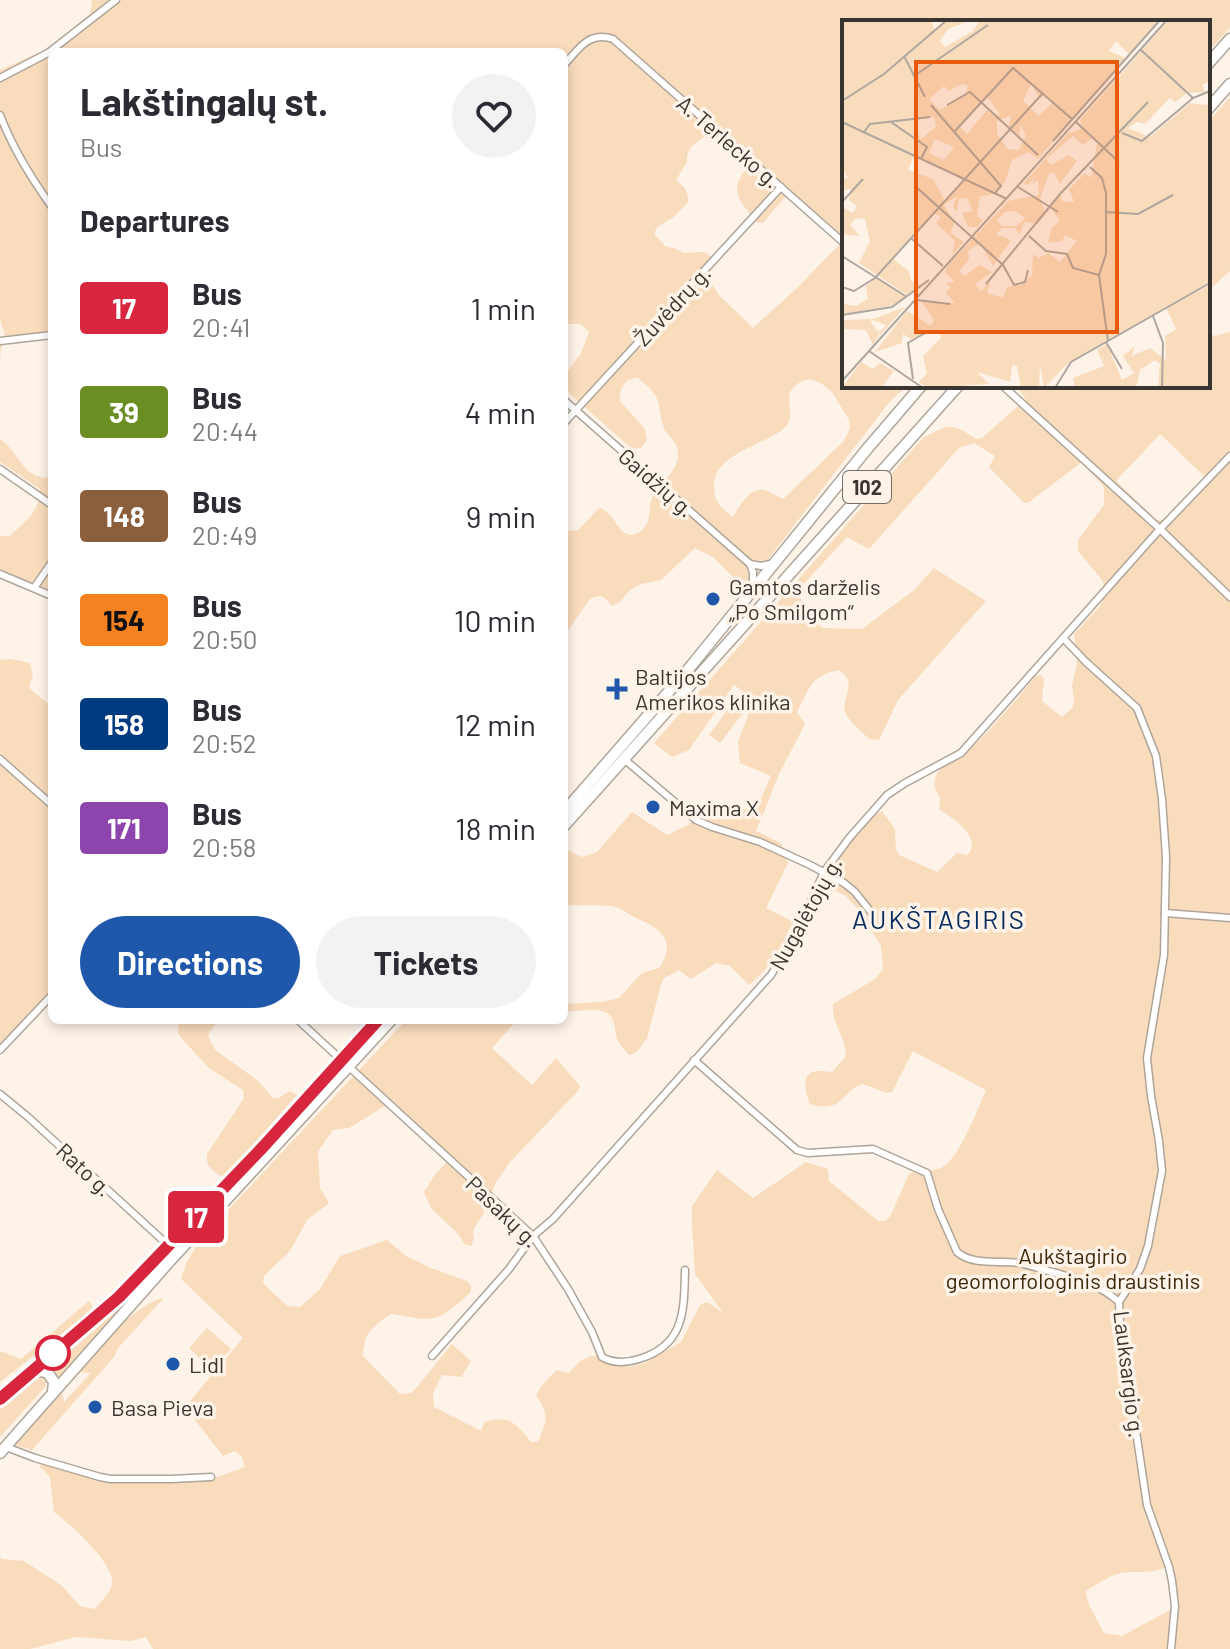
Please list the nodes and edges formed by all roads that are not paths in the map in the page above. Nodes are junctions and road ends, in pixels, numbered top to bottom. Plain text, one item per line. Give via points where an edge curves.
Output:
1 (116, 0) edge
2 (1230, 39) edge
3 (54, 48) edge
4 (48, 53) edge
5 (568, 61) edge
6 (1210, 62) edge
7 (0, 78) edge
8 (1230, 84) edge
9 (1210, 107) edge
10 (0, 115) edge
11 (781, 187) junction
12 (48, 202) edge
13 (842, 241) edge
14 (48, 335) edge
15 (0, 341) edge
16 (919, 388) edge
17 (956, 388) edge
18 (1005, 388) edge
19 (568, 403) edge
20 (576, 410) junction
21 (568, 419) edge
22 (1230, 456) edge
23 (0, 469) edge
24 (48, 502) edge
25 (1160, 529) junction
26 (774, 563) junction
27 (750, 564) junction
28 (48, 568) edge
29 (0, 574) edge
30 (34, 588) junction
31 (753, 588) junction
32 (48, 594) edge
33 (1230, 597) edge
34 (1064, 639) junction
35 (0, 759) edge
36 (624, 759) junction
37 (48, 801) edge
38 (568, 808) edge
39 (568, 822) edge
40 (824, 872) junction
41 (870, 911) dead end
42 (1165, 913) junction
43 (1230, 918) edge
44 (48, 999) edge
45 (302, 1024) edge
46 (375, 1024) edge
47 (387, 1024) edge
48 (0, 1050) edge
49 (694, 1060) junction
50 (346, 1064) junction
51 (0, 1094) edge
52 (533, 1236) junction
53 (169, 1246) junction
54 (685, 1270) dead end
55 (1119, 1302) junction
56 (432, 1356) dead end
57 (29, 1374) junction
58 (53, 1392) junction
59 (0, 1399) edge
60 (2, 1447) edge
61 (211, 1477) dead end
62 (1171, 1649) edge

1 - 3 street
2 - 6 main road
4 - 7 street
5 - 11 street, A. Terlecko g. via 587,40 613,39
8 - 9 main road
10 - 12 street
11 - 13 street, A. Terlecko g.
11 - 20 street, Žuvėdrų g.
14 - 15 street
16 - 26 main road, 102
17 - 36 main road, 102
18 - 25 street
19 - 20 street, Gaidžių g.
20 - 21 street, Žuvėdrų g.
20 - 27 street, Gaidžių g.
22 - 25 street, Nugalėtojų g.
23 - 24 street
25 - 33 street
25 - 34 street, Nugalėtojų g.
26 - 27 street
26 - 31 main road, 102
27 - 31 street
28 - 30 street
29 - 30 street
30 - 32 street
31 - 38 main road, 102
34 - 40 street, Nugalėtojų g. via 961,753 881,801
34 - 42 street, Lauksargio g. via 1137,708 1156,756 1166,857
35 - 37 street
36 - 39 main road, 102
36 - 40 street via 696,820
40 - 41 street via 855,892
40 - 49 street, Nugalėtojų g. via 781,961
42 - 43 street
42 - 55 street, Lauksargio g. via 1164,955 1147,1058 1162,1171 1148,1246
44 - 48 street
45 - 50 street, Pasakų g.
46 - 50 main road
47 - 50 main road
49 - 52 street, Nugalėtojų g.
49 - 55 street via 797,1150 873,1149 927,1173 961,1255 1023,1264 1089,1283
50 - 52 street, Pasakų g.
50 - 53 main road
50 - 58 main road
51 - 53 street, Rato g.
52 - 54 street, Pasakų g. via 568,1289 602,1357 613,1362 647,1357 669,1343 683,1315
52 - 56 street, Nugalėtojų g.
53 - 57 main road
55 - 62 street, Lauksargio g. via 1147,1505 1172,1581
57 - 58 main road via 48,1373
57 - 59 main road
58 - 60 main road
60 - 61 street via 111,1479

